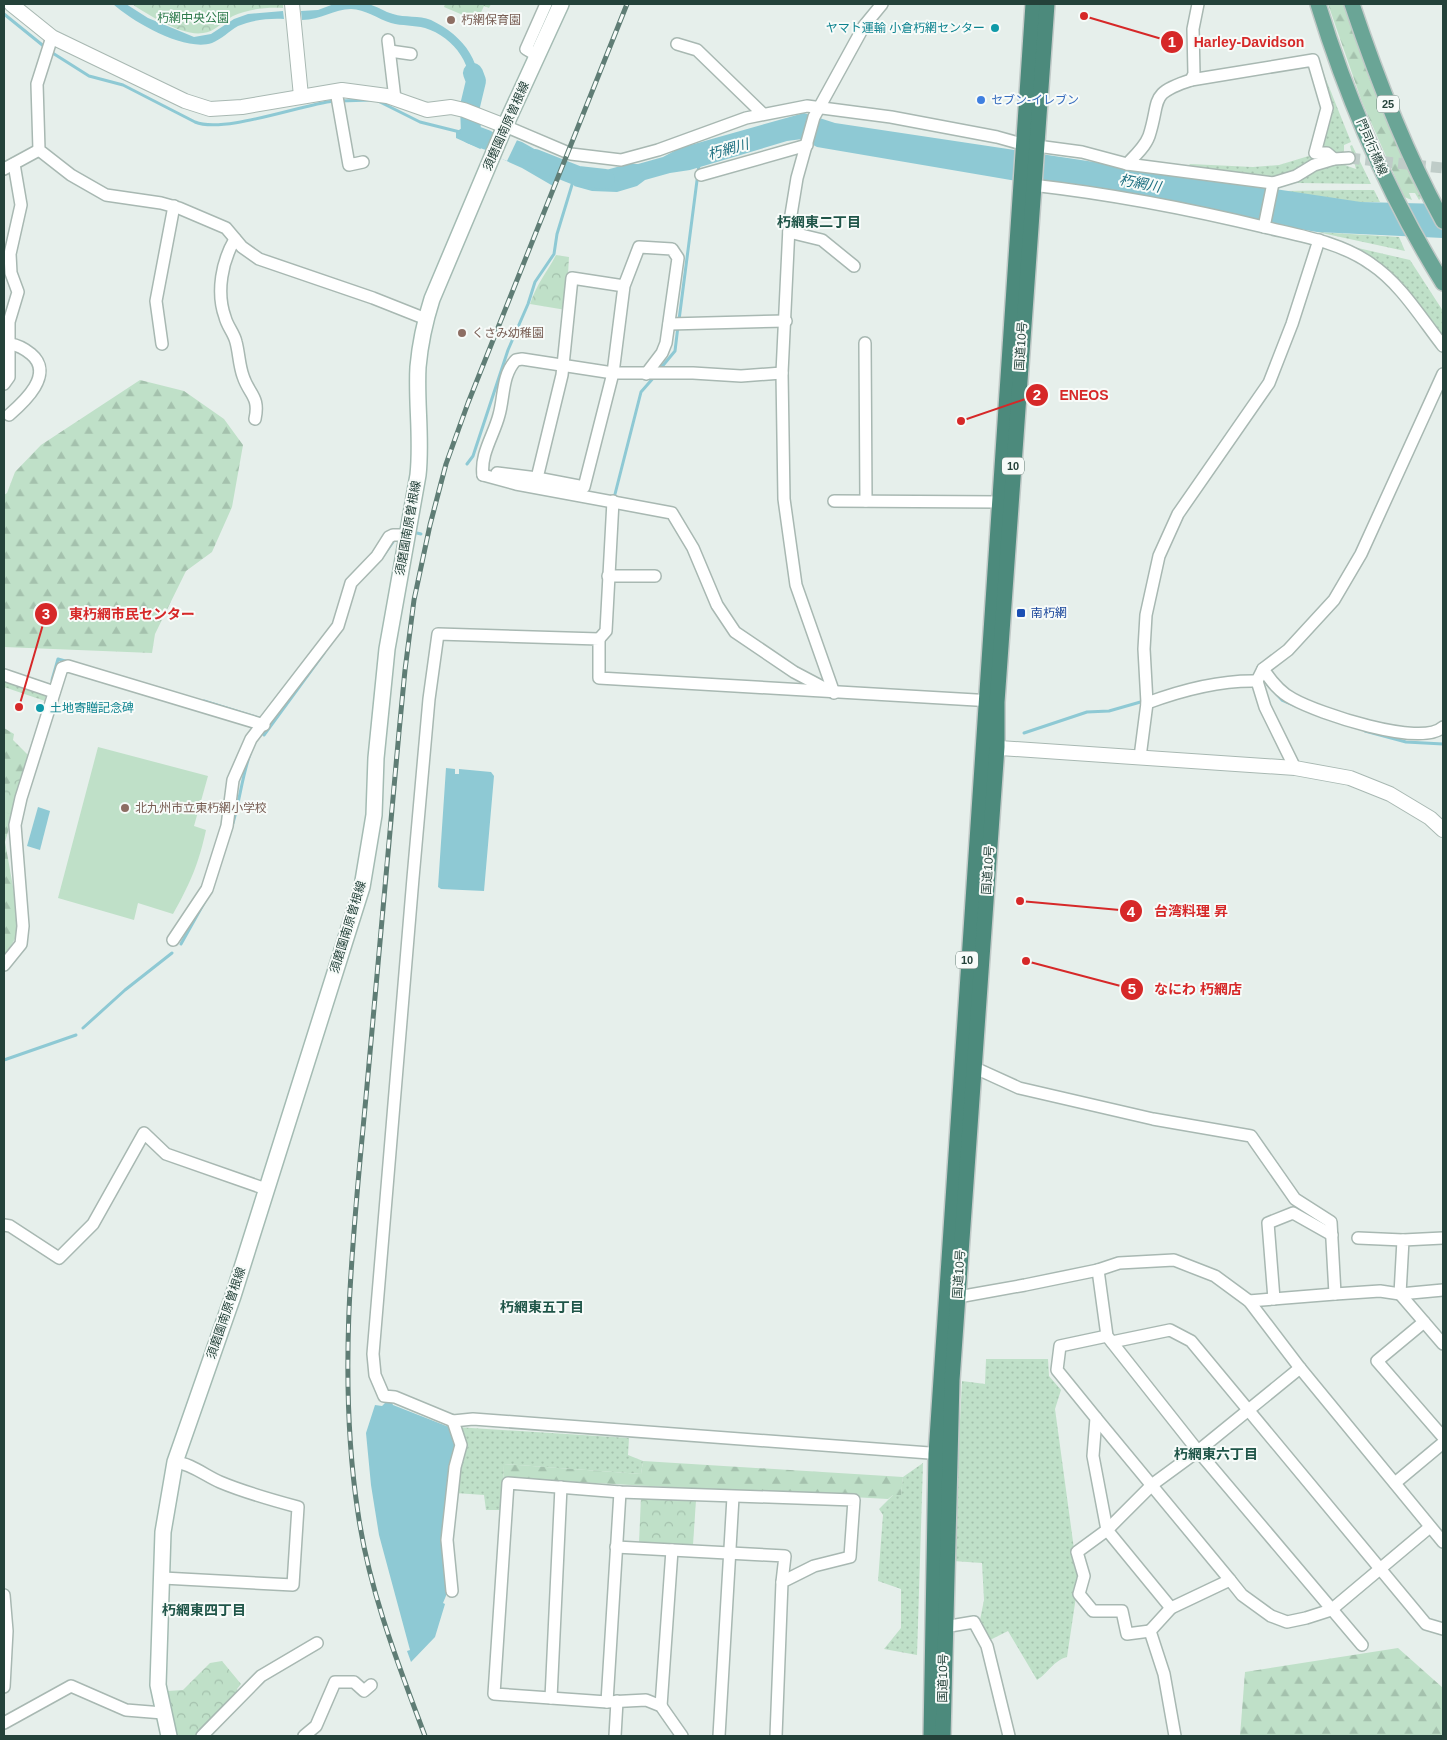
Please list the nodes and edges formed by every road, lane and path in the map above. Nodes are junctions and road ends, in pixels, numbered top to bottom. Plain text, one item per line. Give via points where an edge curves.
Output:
1 (11, 4) edge
2 (546, 4) edge
3 (561, 4) edge
4 (882, 4) edge
5 (1033, 4) edge
6 (1046, 4) edge
7 (1198, 4) edge
8 (1318, 4) edge
9 (1352, 4) edge
10 (292, 11) edge
11 (678, 44) dead end
12 (49, 45) junction
13 (411, 54) dead end
14 (538, 56) junction
15 (1191, 80) junction
16 (301, 96) junction
17 (337, 98) junction
18 (395, 99) junction
19 (816, 112) junction
20 (763, 114) junction
21 (504, 128) junction
22 (1029, 144) junction
23 (807, 145) junction
24 (39, 150) junction
25 (1349, 158) tunnel mouth
26 (1334, 159) junction
27 (363, 162) dead end
28 (1127, 164) junction
29 (9, 166) edge
30 (701, 175) dead end
31 (1026, 185) junction
32 (1272, 188) junction
33 (174, 206) junction
34 (1443, 221) edge
35 (1265, 223) junction
36 (789, 232) junction
37 (235, 239) junction
38 (1319, 240) junction
39 (854, 266) dead end
40 (1443, 283) edge
41 (624, 286) junction
42 (426, 319) junction
43 (786, 321) junction
44 (675, 324) junction
45 (865, 343) dead end
46 (10, 344) junction
47 (162, 344) dead end
48 (1443, 346) edge
49 (562, 366) junction
50 (613, 373) junction
51 (782, 373) junction
52 (648, 374) junction
53 (1443, 374) edge
54 (4, 384) edge
55 (9, 415) dead end
56 (255, 418) dead end
57 (483, 475) junction
58 (537, 478) junction
59 (613, 501) junction
60 (834, 501) dead end
61 (866, 501) junction
62 (999, 502) junction
63 (406, 537) junction
64 (608, 576) junction
65 (655, 576) dead end
66 (599, 639) junction
67 (1264, 669) junction
68 (4, 674) edge
69 (1257, 682) junction
70 (54, 692) junction
71 (834, 693) junction
72 (991, 701) junction
73 (1147, 704) junction
74 (264, 725) junction
75 (1443, 728) edge
76 (990, 747) junction
77 (1140, 757) junction
78 (1295, 768) junction
79 (1443, 830) edge
80 (172, 940) dead end
81 (4, 965) edge
82 (973, 1067) junction
83 (266, 1189) junction
84 (4, 1225) edge
85 (1332, 1235) junction
86 (1358, 1238) dead end
87 (1443, 1238) edge
88 (1403, 1240) junction
89 (1098, 1270) junction
90 (1443, 1290) edge
91 (1335, 1294) junction
92 (1400, 1294) junction
93 (958, 1297) junction
94 (1274, 1299) junction
95 (1249, 1301) junction
96 (1424, 1322) junction
97 (1109, 1339) junction
98 (1443, 1344) edge
99 (1300, 1368) junction
100 (1249, 1410) junction
101 (1096, 1418) junction
102 (452, 1421) junction
103 (1443, 1438) edge
104 (1443, 1443) edge
105 (1198, 1451) junction
106 (942, 1454) junction
107 (175, 1462) junction
108 (1395, 1483) junction
109 (1153, 1484) junction
110 (561, 1487) junction
111 (620, 1492) junction
112 (733, 1497) junction
113 (1430, 1527) junction
114 (1107, 1530) junction
115 (1443, 1542) edge
116 (616, 1546) junction
117 (672, 1550) junction
118 (731, 1554) junction
119 (1381, 1569) junction
120 (163, 1578) junction
121 (1230, 1580) junction
122 (782, 1582) junction
123 (452, 1592) dead end
124 (4, 1595) edge
125 (1171, 1608) junction
126 (1331, 1610) junction
127 (938, 1628) junction
128 (1443, 1629) edge
129 (1150, 1631) junction
130 (318, 1643) dead end
131 (1362, 1644) dead end
132 (371, 1685) dead end
133 (4, 1687) edge
134 (551, 1698) junction
135 (612, 1702) junction
136 (661, 1706) junction
137 (163, 1713) junction
138 (4, 1724) edge
139 (169, 1736) edge
140 (202, 1736) edge
141 (304, 1736) edge
142 (615, 1736) edge
143 (682, 1736) edge
144 (719, 1736) edge
145 (776, 1736) edge
146 (930, 1736) edge
147 (942, 1736) edge
148 (1009, 1736) edge
149 (1175, 1736) edge

1 - 12 street
2 - 14 street via 526,50
3 - 14 main road, 須磨園南原曽根線
4 - 19 street via 864,26
5 - 22 highway, 国道10号 / 10
6 - 22 highway, 国道10号 / 10
7 - 15 street via 1192,29 1195,69
8 - 40 main road, 門司行橋線 / 25 via 1339,68 1377,160 1396,201
9 - 34 main road, 25 via 1402,140
10 - 16 street
11 - 20 street via 697,50
12 - 16 street via 210,109 242,107
12 - 24 street via 36,84
13 - 18 street via 389,46
14 - 21 main road, 須磨園南原曽根線
15 - 26 street via 1313,60 1327,108 1315,153 1327,153
15 - 28 street via 1167,88 1157,100 1148,138
16 - 17 street
17 - 18 street via 364,91
17 - 27 street via 349,164
18 - 21 street via 427,110 451,107 470,112
19 - 20 street via 808,106
19 - 22 street via 891,118
19 - 23 street
20 - 21 street via 621,160 571,154
21 - 42 main road, 須磨園南原曽根線
22 - 28 street via 1082,152
22 - 31 highway, 国道10号 / 10
23 - 30 street
23 - 36 street via 797,178
24 - 29 street
24 - 33 street via 106,196
25 - 26 street
26 - 32 street via 1314,165
28 - 32 street
29 - 46 street via 21,205 10,254 11,273 18,292 9,322
31 - 35 street via 1088,191
31 - 62 highway, 国道10号 / 10
31 - 72 highway, 国道10号 / 10
32 - 35 street
33 - 37 street via 226,228
33 - 47 street via 156,301
35 - 38 street
36 - 39 street via 822,240
36 - 43 street
37 - 42 street via 259,259
37 - 56 street via 226,253 222,272 222,306 236,341 242,376 257,402
38 - 48 street via 1370,263 1389,278
38 - 73 street via 1292,324 1268,383 1178,514 1159,556 1146,615
41 - 44 street via 639,247 672,250 678,258
41 - 49 street via 572,278
41 - 50 street
42 - 63 main road, 須磨園南原曽根線 via 418,367 420,455
43 - 44 street
43 - 51 street
44 - 52 street
45 - 61 street
46 - 54 street via 9,376
46 - 55 street via 29,352 39,368 34,390
49 - 50 street
49 - 57 street via 522,359 513,362 499,416 483,458
49 - 58 street
50 - 52 street
50 - 58 street via 584,488
51 - 52 street via 741,376
51 - 71 street via 784,499 796,585
53 - 67 street via 1361,554 1334,600 1288,650
57 - 58 street via 493,472
57 - 59 street
59 - 64 street
59 - 71 street via 672,513 693,548 717,605 735,632 794,672
60 - 61 street
61 - 62 street
62 - 72 highway, 国道10号 / 10
63 - 74 street via 389,537 377,556 351,583 338,626
63 - 83 main road, 須磨園南原曽根線 via 387,649 374,815 362,887
64 - 65 street
64 - 66 street via 606,631
66 - 71 street via 599,678
66 - 102 street via 438,634 429,700 373,1354 375,1376 384,1396 394,1397
67 - 69 street
67 - 75 street via 1275,686 1291,699 1332,715 1377,729 1411,734 1438,732
68 - 70 street
69 - 73 street via 1201,686
69 - 78 street via 1265,707
70 - 74 street via 62,668 68,666
70 - 81 street via 15,825 23,926 21,944
71 - 72 street
72 - 76 highway, 国道10号 / 10
73 - 77 street
74 - 80 street via 251,739 233,780 227,826 207,889
76 - 77 street
76 - 82 highway, 国道10号 / 10
76 - 106 highway, 国道10号 / 10
77 - 78 street
78 - 79 street via 1350,778 1390,794 1430,818
82 - 85 street via 1019,1088 1153,1119 1251,1136 1295,1199 1331,1222
82 - 93 highway, 国道10号 / 10
83 - 84 street via 166,1154 144,1133 93,1224 58,1258
83 - 107 main road, 須磨園南原曽根線 via 233,1296
85 - 91 street
85 - 94 street via 1293,1213 1268,1224
86 - 88 street
87 - 88 street
88 - 92 street
89 - 93 street
89 - 95 street via 1119,1263 1174,1260 1215,1276
89 - 97 street
90 - 92 street
91 - 92 street via 1380,1291
91 - 94 street
92 - 96 street
93 - 106 highway, 国道10号 / 10
94 - 95 street
95 - 99 street
96 - 98 street
96 - 103 street via 1378,1360
97 - 100 street via 1170,1330 1190,1341
97 - 101 street via 1060,1346 1057,1370
97 - 105 street
99 - 100 street
99 - 108 street
100 - 105 street
100 - 119 street
101 - 109 street
101 - 114 street via 1093,1456
102 - 106 street via 473,1419
102 - 123 street via 461,1445 455,1467 447,1540
104 - 108 street
105 - 109 street
105 - 126 street
106 - 127 highway, 国道10号 / 10
107 - 120 main road, 須磨園南原曽根線 via 164,1532
107 - 120 street via 182,1462 205,1476 244,1492 298,1507 293,1585
108 - 113 street
109 - 114 street
109 - 121 street
110 - 111 street
110 - 134 street
110 - 134 street via 508,1483 494,1694
111 - 112 street
111 - 116 street
112 - 118 street
112 - 122 street via 854,1500 850,1557 814,1566
113 - 115 street
113 - 119 street
114 - 125 street
114 - 129 street via 1078,1552 1084,1576 1079,1594 1093,1611 1122,1611 1127,1634
116 - 117 street
116 - 135 street
117 - 118 street
117 - 136 street
118 - 122 street via 785,1556
118 - 144 street
119 - 126 street
119 - 128 street via 1426,1624
120 - 137 main road, 須磨園南原曽根線 via 158,1685
121 - 125 street
121 - 126 street via 1242,1595 1272,1616 1287,1622
122 - 145 street
124 - 133 street via 7,1631
125 - 129 street
126 - 131 street
127 - 146 highway, 国道10号 / 10
127 - 147 highway, 国道10号 / 10
127 - 148 street via 974,1622 987,1646
129 - 149 street via 1164,1674
130 - 140 street via 261,1676
132 - 141 street via 364,1692 354,1682 335,1682 316,1726
134 - 135 street
135 - 136 street via 646,1700
135 - 142 street
136 - 143 street
137 - 138 street via 126,1710 71,1686
137 - 139 main road, 須磨園南原曽根線

